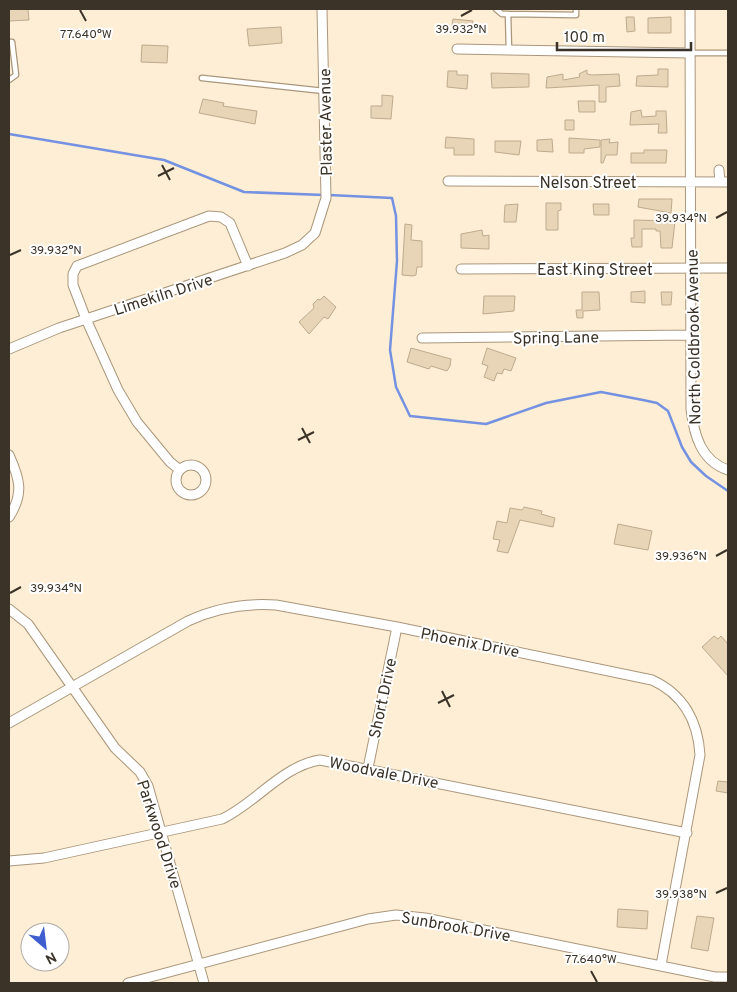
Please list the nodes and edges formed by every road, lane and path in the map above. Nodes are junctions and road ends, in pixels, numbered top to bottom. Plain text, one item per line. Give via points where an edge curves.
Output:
1 (322, 9) edge
2 (496, 9) edge
3 (576, 9) edge
4 (690, 9) edge
5 (508, 14) junction
6 (9, 42) edge
7 (457, 49) dead end
8 (509, 50) junction
9 (689, 53) junction
10 (728, 53) edge
11 (202, 78) dead end
12 (9, 80) edge
13 (324, 91) junction
14 (719, 170) dead end
15 (448, 181) dead end
16 (724, 182) edge
17 (689, 183) junction
18 (315, 233) joint
19 (248, 266) junction
20 (728, 268) edge
21 (461, 269) dead end
22 (691, 269) junction
23 (86, 319) junction
24 (689, 336) junction
25 (422, 338) dead end
26 (9, 349) edge
27 (9, 455) edge
28 (180, 470) dead end
29 (728, 470) edge
30 (9, 517) edge
31 (9, 609) edge
32 (397, 627) junction
33 (71, 687) junction
34 (9, 723) edge
35 (368, 768) junction
36 (163, 833) junction
37 (687, 833) junction
38 (9, 861) edge
39 (199, 964) junction
40 (661, 966) junction
41 (728, 977) edge
42 (128, 983) edge
43 (204, 983) edge

1 - 13 street, Plaster Avenue
2 - 5 lane
3 - 5 lane via 576,15
4 - 9 street, North Coldbrook Avenue
5 - 8 lane
6 - 12 lane via 12,42 16,75
7 - 8 street
8 - 9 street
9 - 10 lane
9 - 17 street, North Coldbrook Avenue
11 - 13 lane
13 - 18 street, Plaster Avenue via 326,198
14 - 16 street
15 - 17 street, Nelson Street
16 - 17 street, Nelson Street
17 - 22 street, North Coldbrook Avenue
18 - 19 street, Limekiln Drive via 294,249
19 - 23 street, Limekiln Drive
19 - 23 street via 230,223 221,217 209,216 78,266 73,274 73,285
20 - 22 street, East King Street
21 - 22 street, East King Street
22 - 24 street, North Coldbrook Avenue
23 - 26 street, Limekiln Drive
23 - 28 street via 118,390 137,422
24 - 25 street, Spring Lane
24 - 29 street, North Coldbrook Avenue via 694,431 711,461
27 - 30 street via 19,488
31 - 33 street, Parkwood Drive via 28,624
32 - 33 street, Phoenix Drive via 276,605 234,606 188,621
32 - 35 street, Short Drive
32 - 37 street, Phoenix Drive via 645,677 672,691 688,712 700,744
33 - 34 street, Phoenix Drive
33 - 36 street, Parkwood Drive via 115,748 144,777
35 - 36 street, Woodvale Drive via 327,760 308,762 294,768 239,811 222,819
35 - 37 street, Woodvale Drive
36 - 38 street, Woodvale Drive via 44,858
36 - 39 street, Parkwood Drive
37 - 40 street, Phoenix Drive
39 - 40 street, Sunbrook Drive via 368,919 396,915 425,918
39 - 42 street, Sunbrook Drive
39 - 43 street, Parkwood Drive
40 - 41 street, Sunbrook Drive

